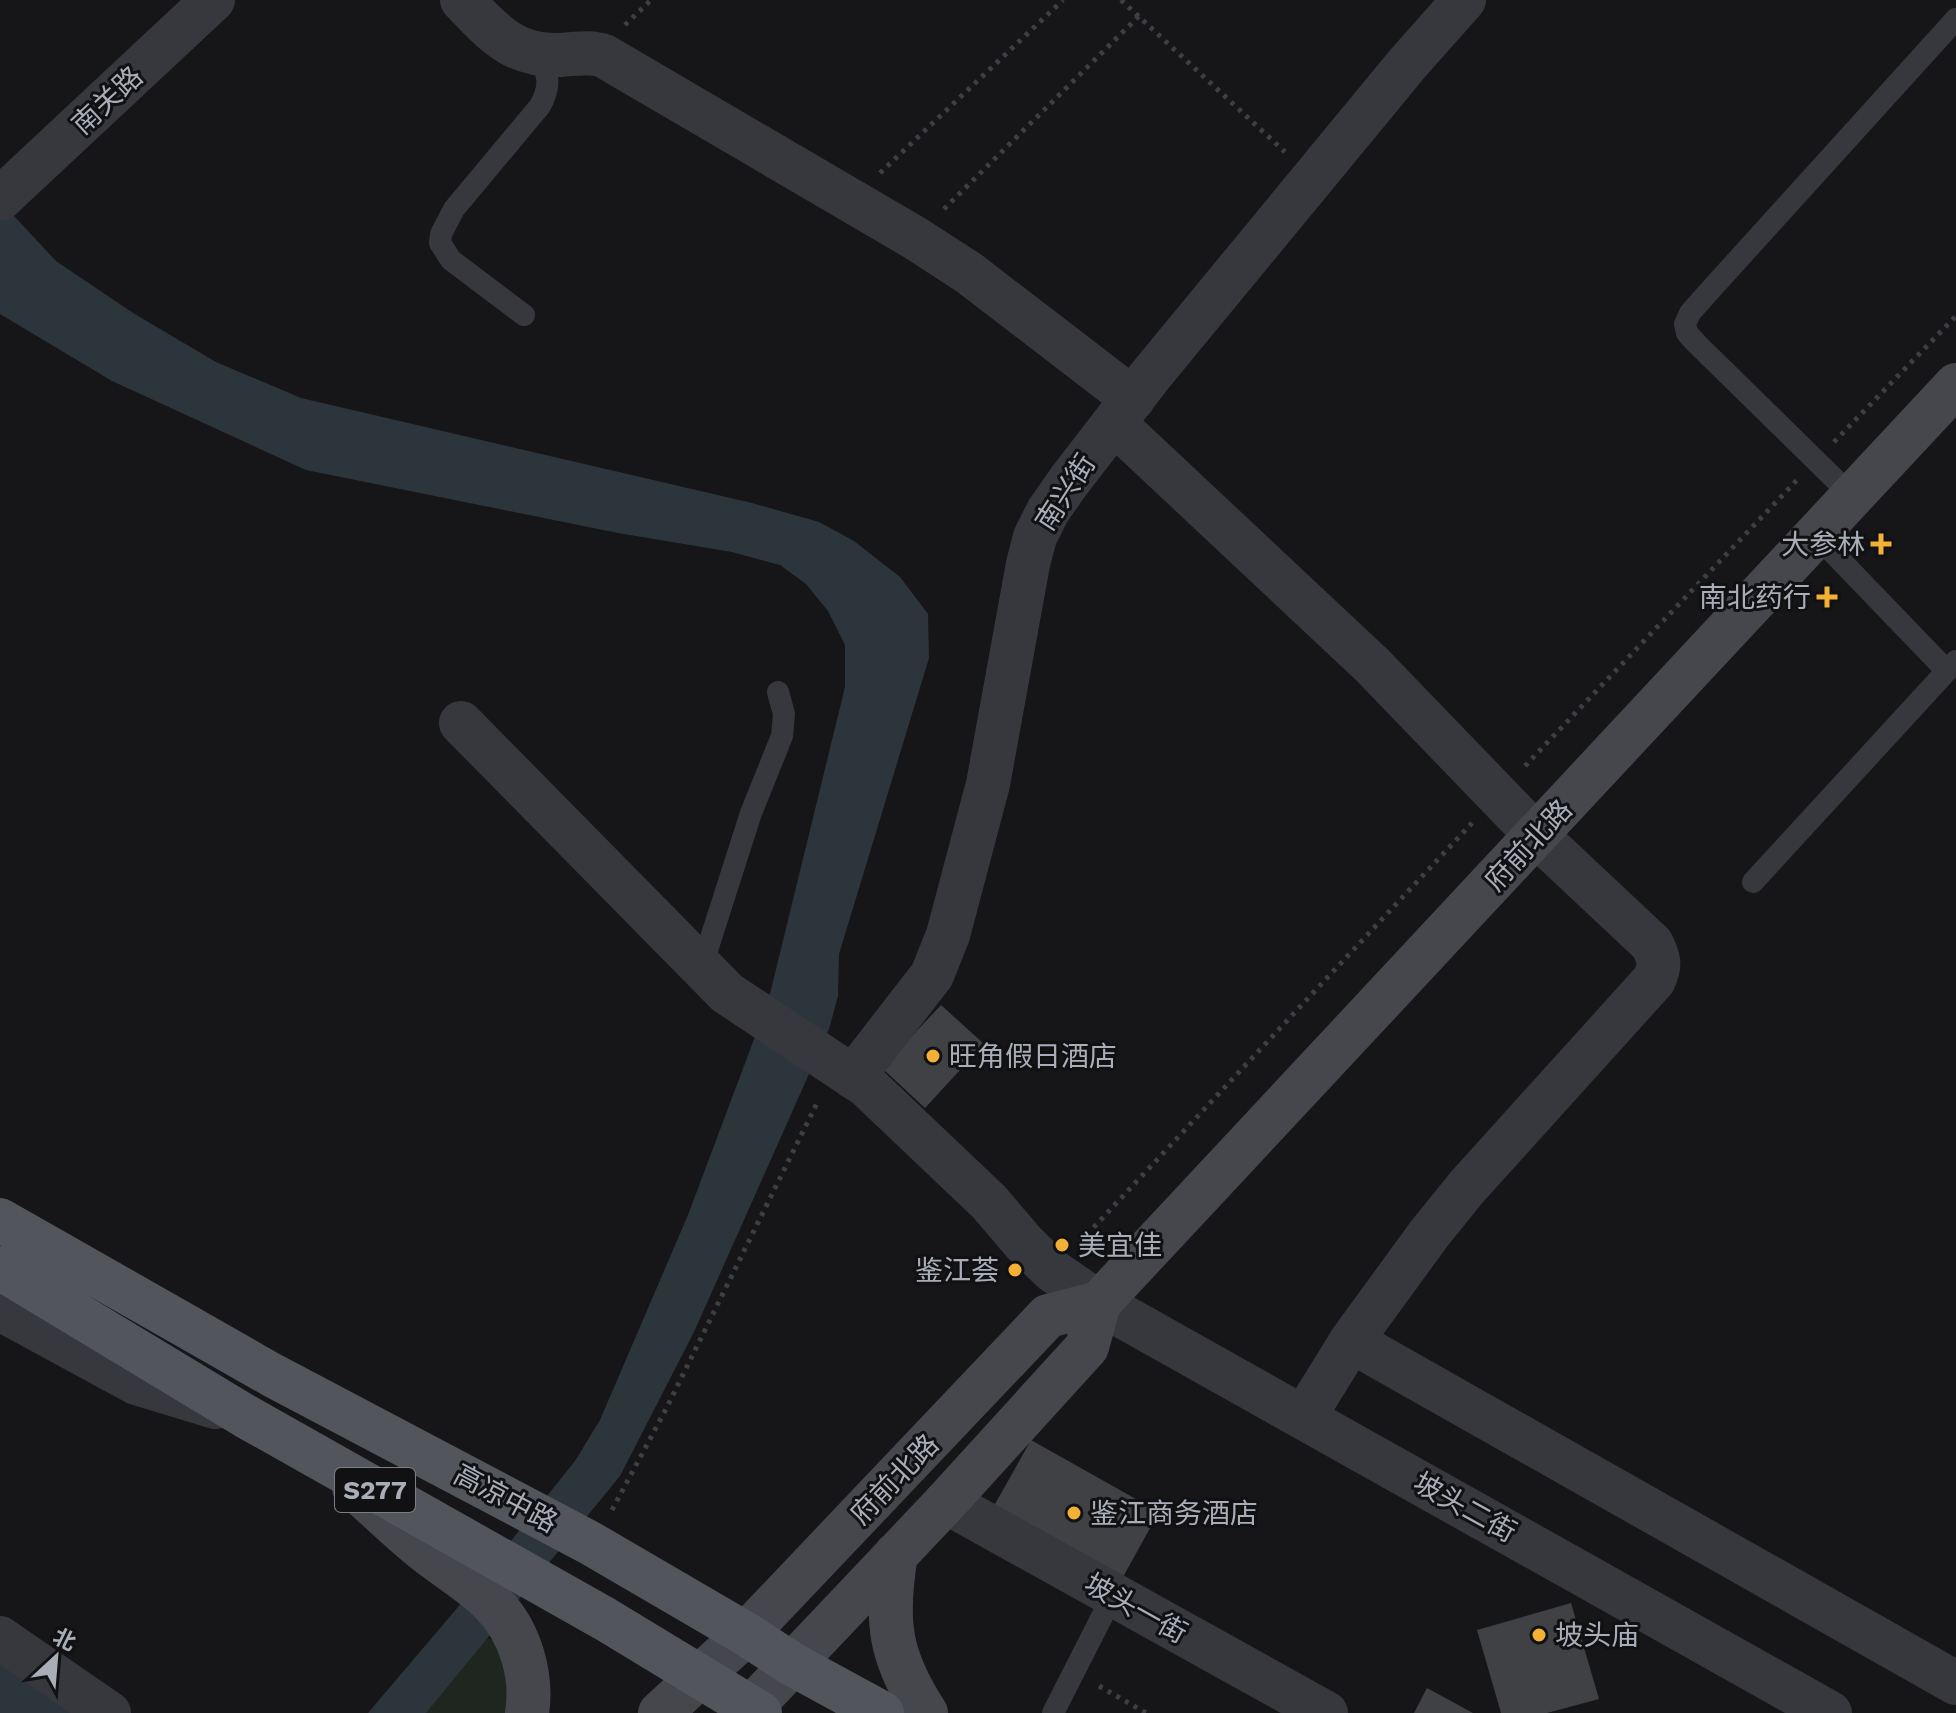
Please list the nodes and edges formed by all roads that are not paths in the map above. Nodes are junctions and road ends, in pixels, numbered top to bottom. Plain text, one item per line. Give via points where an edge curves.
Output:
1 (213, 0) edge
2 (462, 0) edge
3 (1464, 0) edge
4 (1956, 19) edge
5 (539, 55) junction
6 (10, 190) edge
7 (524, 315) dead end
8 (1956, 385) edge
9 (1123, 411) junction
10 (1853, 497) junction
11 (1817, 536) junction
12 (1952, 666) edge
13 (778, 692) dead end
14 (461, 723) dead end
15 (1537, 836) junction
16 (1753, 882) dead end
17 (701, 969) junction
18 (845, 1071) junction
19 (0, 1220) edge
20 (0, 1268) edge
21 (1099, 1303) junction
22 (0, 1309) edge
23 (1351, 1341) junction
24 (272, 1375) junction
25 (245, 1416) junction
26 (1304, 1417) junction
27 (323, 1460) junction
28 (946, 1502) junction
29 (896, 1554) junction
30 (1113, 1595) junction
31 (746, 1634) junction
32 (0, 1638) edge
33 (792, 1664) junction
34 (699, 1676) junction
35 (1956, 1683) edge
36 (753, 1711) edge
37 (109, 1713) edge
38 (527, 1713) edge
39 (660, 1713) edge
40 (882, 1713) edge
41 (926, 1713) edge
42 (1053, 1713) edge
43 (1326, 1713) edge
44 (1830, 1713) edge

1 - 6 street, 南关路
2 - 5 street via 501,39
3 - 9 street, 南兴街
4 - 10 lane via 1685,324 1697,344
5 - 7 lane via 549,80 540,106 454,209 440,243 451,260
5 - 9 street via 604,56 915,238 969,273
8 - 10 main road, 府前北路
9 - 15 street
9 - 18 street, 南兴街 via 1048,511 1035,537 988,784 940,959 919,994
10 - 11 main road, 府前北路
11 - 12 lane
11 - 15 main road, 府前北路
12 - 16 lane
13 - 17 lane via 782,736
14 - 17 street, 坡头二街
15 - 21 main road, 府前北路
15 - 23 street via 1652,944 1659,969 1467,1187
17 - 18 street, 坡头二街 via 727,993
18 - 21 street, 坡头二街 via 989,1202 1053,1271
19 - 24 main road, 高凉中路 / S277
20 - 25 main road, 高凉中路 / S277
21 - 26 street, 坡头二街
21 - 28 main road, 府前北路 via 1087,1347
21 - 31 main road, 府前北路 via 1048,1316
22 - 25 street via 136,1383
23 - 26 street
23 - 35 street
24 - 25 main road
24 - 31 main road, 高凉中路 / S277 via 590,1543
25 - 27 main road, 高凉中路 / S277
26 - 44 street, 坡头二街
27 - 34 main road, 高凉中路 / S277
27 - 38 main road via 492,1604 523,1657
28 - 29 main road, 府前北路
28 - 30 street, 坡头一街
29 - 33 main road, 府前北路
29 - 41 main road via 890,1593 896,1652 902,1674
30 - 42 lane
30 - 43 street, 坡头一街
31 - 33 main road, 高凉中路 / S277
31 - 34 main road, 府前北路
32 - 37 street
33 - 36 main road, 府前北路
33 - 40 main road, 高凉中路 / S277
34 - 36 main road, 高凉中路 / S277
34 - 39 main road, 府前北路

